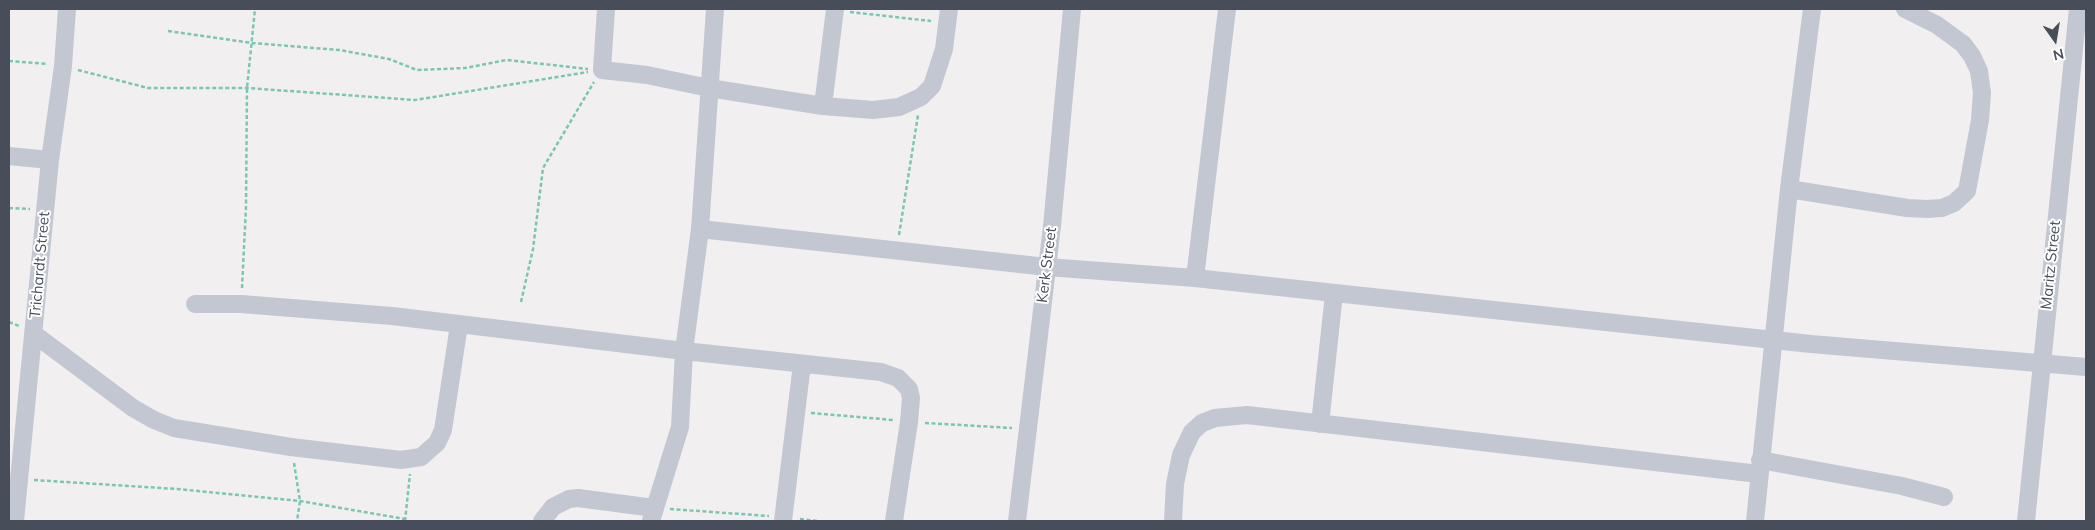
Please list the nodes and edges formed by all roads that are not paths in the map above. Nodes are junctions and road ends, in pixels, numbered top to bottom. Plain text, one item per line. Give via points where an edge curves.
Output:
1 (67, 9) edge
2 (606, 9) edge
3 (715, 9) edge
4 (835, 9) edge
5 (1072, 9) edge
6 (1226, 9) edge
7 (1812, 9) edge
8 (1905, 9) edge
9 (2078, 9) edge
10 (948, 15) edge
11 (709, 88) junction
12 (823, 106) junction
13 (9, 156) edge
14 (50, 160) junction
15 (1789, 189) junction
16 (700, 229) junction
17 (1047, 267) junction
18 (1195, 278) junction
19 (1334, 294) junction
20 (195, 304) dead end
21 (458, 324) junction
22 (34, 334) junction
23 (1774, 340) junction
24 (684, 352) junction
25 (802, 364) junction
26 (2040, 364) junction
27 (2086, 368) edge
28 (1320, 424) junction
29 (1760, 467) junction
30 (1944, 496) dead end
31 (652, 514) edge
32 (784, 519) edge
33 (15, 521) edge
34 (542, 521) edge
35 (894, 521) edge
36 (1017, 521) edge
37 (1173, 521) edge
38 (1755, 521) edge
39 (2026, 521) edge

1 - 14 street, Trichardt Street
2 - 11 street via 602,70 647,75
3 - 11 street
4 - 12 street
5 - 17 street, Kerk Street
6 - 18 street
7 - 15 street
8 - 15 street via 1937,25 1963,44 1979,71 1982,93 1980,120 1966,191 1954,203 1927,209
9 - 26 street, Maritz Street
10 - 12 street via 938,72 932,86 921,97 884,110
11 - 12 street
11 - 16 street
13 - 14 street
14 - 22 street, Trichardt Street
15 - 23 street
16 - 17 street
16 - 24 street
17 - 18 street
17 - 36 street, Kerk Street
18 - 19 street
19 - 23 street
19 - 28 street
20 - 21 street via 241,304
21 - 22 street via 443,430 429,452 412,460 291,448 174,428 133,408
21 - 24 street
22 - 33 street, Trichardt Street
23 - 26 street
23 - 29 street
24 - 25 street
24 - 31 street via 680,427
25 - 32 street
25 - 35 street via 881,372 898,378 909,389 910,422
26 - 27 street
26 - 39 street, Maritz Street
28 - 29 street
28 - 37 street via 1247,416 1202,422 1192,432 1181,455
29 - 30 street via 1902,486
29 - 38 street
31 - 34 street via 578,498 553,507

